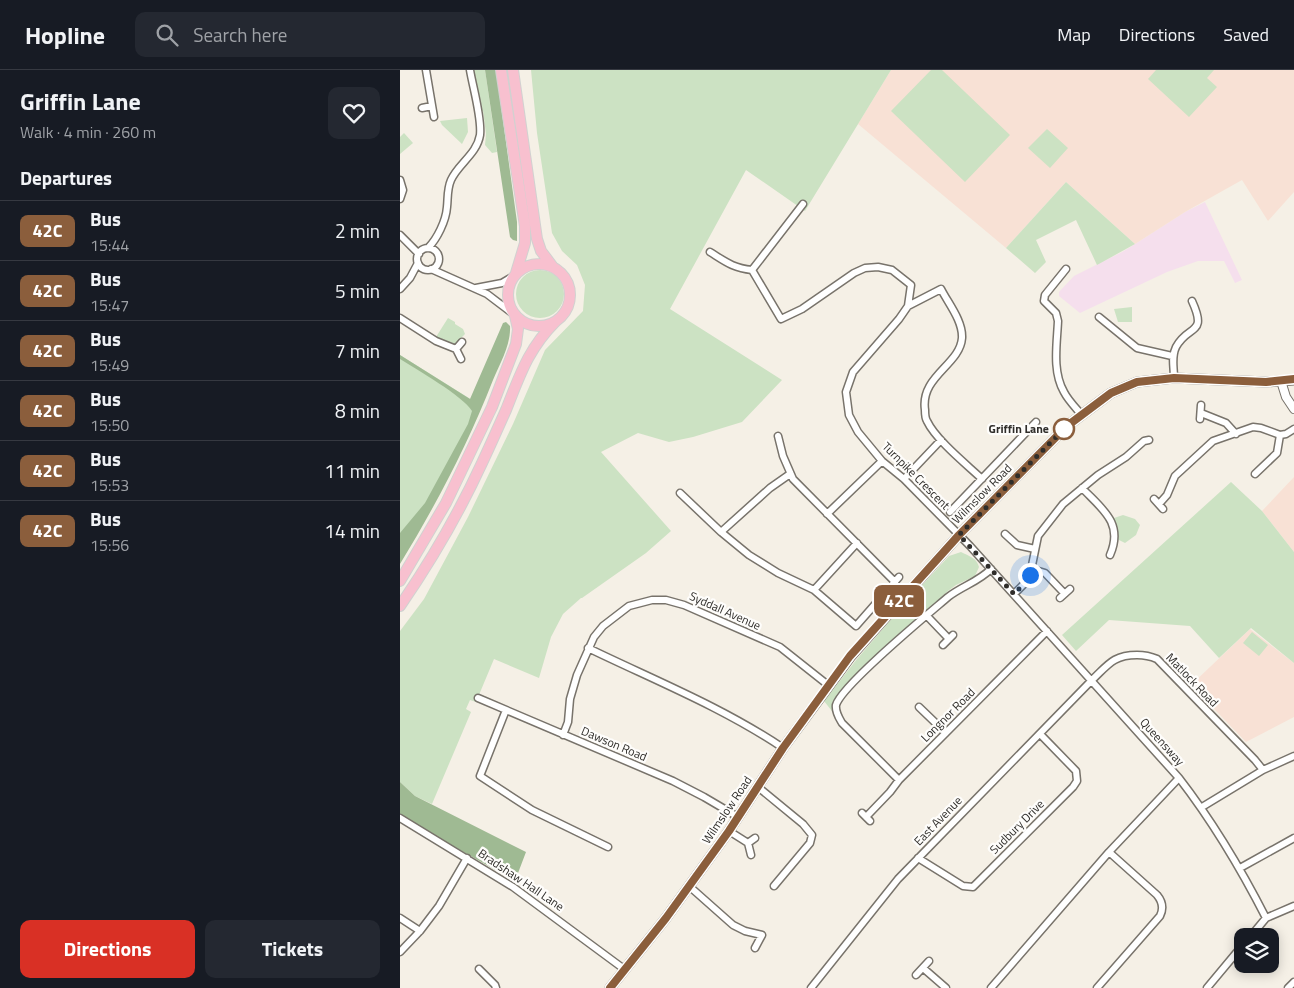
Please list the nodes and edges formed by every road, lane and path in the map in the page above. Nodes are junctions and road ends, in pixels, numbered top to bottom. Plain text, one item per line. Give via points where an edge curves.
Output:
1 (426, 70) edge
2 (470, 70) edge
3 (501, 70) edge
4 (513, 70) edge
5 (432, 106) junction
6 (422, 108) dead end
7 (434, 117) dead end
8 (400, 180) edge
9 (400, 199) edge
10 (803, 204) dead end
11 (400, 234) edge
12 (437, 236) junction
13 (428, 248) junction
14 (710, 252) dead end
15 (419, 254) junction
16 (438, 257) junction
17 (418, 263) junction
18 (553, 267) junction
19 (1066, 269) dead end
20 (429, 270) junction
21 (752, 270) junction
22 (515, 274) junction
23 (410, 278) junction
24 (450, 278) junction
25 (476, 288) junction
26 (400, 289) edge
27 (1192, 301) dead end
28 (908, 306) junction
29 (514, 314) junction
30 (1099, 317) dead end
31 (400, 318) edge
32 (556, 321) junction
33 (462, 342) dead end
34 (456, 349) junction
35 (1172, 356) junction
36 (461, 359) dead end
37 (1174, 378) junction
38 (1294, 380) edge
39 (1280, 381) junction
40 (1201, 405) dead end
41 (1294, 409) edge
42 (1081, 414) junction
43 (1036, 422) dead end
44 (1294, 429) edge
45 (1236, 434) junction
46 (1280, 435) junction
47 (778, 436) dead end
48 (941, 440) junction
49 (1149, 440) dead end
50 (882, 461) junction
51 (790, 474) junction
52 (1255, 474) dead end
53 (904, 479) junction
54 (982, 479) junction
55 (1082, 488) junction
56 (680, 493) dead end
57 (1159, 504) dead end
58 (950, 512) dead end
59 (827, 514) junction
60 (721, 532) junction
61 (1005, 534) dead end
62 (959, 535) junction
63 (857, 543) junction
64 (1035, 549) junction
65 (1110, 555) dead end
66 (991, 569) junction
67 (1032, 569) junction
68 (400, 581) edge
69 (814, 590) junction
70 (1064, 593) dead end
71 (1014, 594) junction
72 (400, 606) edge
73 (927, 616) junction
74 (1046, 631) junction
75 (944, 645) dead end
76 (588, 648) junction
77 (1092, 680) junction
78 (828, 685) junction
79 (478, 698) dead end
80 (919, 707) dead end
81 (506, 710) junction
82 (946, 733) junction
83 (1040, 734) junction
84 (563, 735) junction
85 (783, 748) junction
86 (1294, 756) edge
87 (1263, 770) junction
88 (1179, 778) junction
89 (900, 780) junction
90 (758, 786) junction
91 (1202, 807) junction
92 (738, 817) junction
93 (866, 817) dead end
94 (400, 818) edge
95 (729, 831) junction
96 (755, 838) dead end
97 (1294, 838) edge
98 (748, 844) junction
99 (608, 847) dead end
100 (1110, 852) junction
101 (751, 855) dead end
102 (468, 858) junction
103 (918, 858) junction
104 (1240, 868) junction
105 (689, 886) junction
106 (774, 886) dead end
107 (1294, 906) edge
108 (400, 918) edge
109 (1266, 918) junction
110 (1258, 928) edge
111 (420, 931) junction
112 (755, 948) dead end
113 (400, 952) edge
114 (1234, 956) edge
115 (929, 960) dead end
116 (923, 968) junction
117 (479, 969) dead end
118 (624, 969) junction
119 (916, 975) dead end
120 (1294, 982) edge
121 (496, 988) edge
122 (610, 988) edge
123 (811, 988) edge
124 (946, 988) edge
125 (991, 988) edge
126 (1097, 988) edge
127 (1207, 988) edge
128 (1288, 988) edge

1 - 5 street
2 - 12 street via 479,138 450,183 446,213
3 - 22 highway via 525,226 525,243
4 - 18 highway via 537,239
5 - 6 street
5 - 7 street
8 - 9 street via 403,190
10 - 21 street
11 - 15 street
12 - 13 street
12 - 16 street
13 - 15 street
13 - 16 street via 434,250
14 - 21 street via 737,268
15 - 17 street
16 - 20 street via 436,266
16 - 24 street
17 - 20 street via 421,268
17 - 23 street
18 - 22 highway via 531,265
18 - 32 highway via 566,279 570,293 565,313
19 - 42 street via 1045,295 1044,301 1058,321 1058,380
20 - 23 street
20 - 24 street
21 - 28 street via 781,319 864,268 892,270 911,285
22 - 25 street via 502,283
22 - 29 highway via 507,294
23 - 26 street
24 - 25 street
25 - 29 street
27 - 35 street via 1198,314 1197,326 1178,344
28 - 48 street, Turnpike Crescent via 941,289 956,316 962,337 960,347 928,388 924,401 926,420
28 - 50 street, Turnpike Crescent via 853,372 846,392 849,415 858,432
29 - 32 highway via 523,322 536,326
29 - 68 highway via 518,328 516,344 492,407 446,503
30 - 35 street via 1137,348
31 - 34 street via 436,341
32 - 72 highway via 529,355 471,485
33 - 34 street
34 - 36 street
35 - 37 street
37 - 39 main road, Wilmslow Road
37 - 42 main road, Wilmslow Road via 1142,381 1123,387
38 - 39 main road, Wilmslow Road
39 - 41 street
40 - 45 street via 1201,416 1226,423
42 - 62 main road, Wilmslow Road
43 - 54 street
44 - 46 street
45 - 46 street via 1253,427
45 - 57 street via 1206,446 1173,478 1167,495
46 - 52 street via 1277,453
47 - 51 street
48 - 53 street
48 - 54 street
49 - 55 street
50 - 53 street, Turnpike Crescent
50 - 59 street
51 - 59 street
51 - 60 street
53 - 62 street, Turnpike Crescent
54 - 58 street
55 - 64 street via 1046,524
55 - 65 street via 1111,519 1115,538
56 - 60 street
59 - 63 street
60 - 69 street via 749,555
61 - 64 street via 1017,545
62 - 66 street, Queensway
62 - 78 main road, Wilmslow Road via 862,642
63 - 69 street
63 - 69 street via 897,579 856,626
64 - 67 street
66 - 71 street, Queensway
66 - 73 street via 980,579 956,591
67 - 70 street via 1045,573
67 - 71 street via 1028,579
71 - 74 street, Queensway
73 - 75 street via 951,637
73 - 89 street via 858,677 838,701 836,709 842,723
74 - 77 street, Queensway
74 - 82 street, Longnor Road
76 - 78 street, Syddall Avenue via 603,626 628,606 666,600 684,604 780,647
76 - 84 street, Syddall Avenue via 570,699
76 - 85 street via 729,715
77 - 83 street, East Avenue
77 - 87 street, Matlock Road via 1122,655 1152,656
77 - 88 street, Queensway
78 - 85 main road, Wilmslow Road
79 - 81 street, Dawson Road
80 - 82 street
81 - 84 street, Dawson Road
81 - 99 street via 480,776 532,810
82 - 89 street, Longnor Road
83 - 103 street, East Avenue
83 - 103 street, Sudbury Drive via 1076,771 1077,781 1073,787 973,887 963,886
84 - 92 street, Dawson Road via 672,781
85 - 90 main road, Wilmslow Road
86 - 87 street
87 - 91 street
88 - 91 street
88 - 100 street, Queensway
89 - 93 street, Longnor Road
90 - 92 main road, Wilmslow Road
90 - 106 street via 812,835 810,843
91 - 104 street
92 - 95 main road, Wilmslow Road
94 - 102 street, Bradshaw Hall Lane
95 - 98 street
95 - 105 main road, Wilmslow Road
96 - 98 street
97 - 104 street
98 - 101 street
100 - 125 street, Queensway
100 - 126 street via 1154,891 1162,908 1160,916
102 - 111 street
102 - 118 street, Bradshaw Hall Lane via 514,887
103 - 123 street, East Avenue
104 - 109 street
105 - 112 street via 732,926 762,935
105 - 118 main road, Wilmslow Road
107 - 109 street
108 - 111 street
109 - 110 street
111 - 113 street
114 - 127 street
115 - 116 street
116 - 119 street
116 - 124 street
117 - 121 street
118 - 122 main road, Wilmslow Road
120 - 128 street

